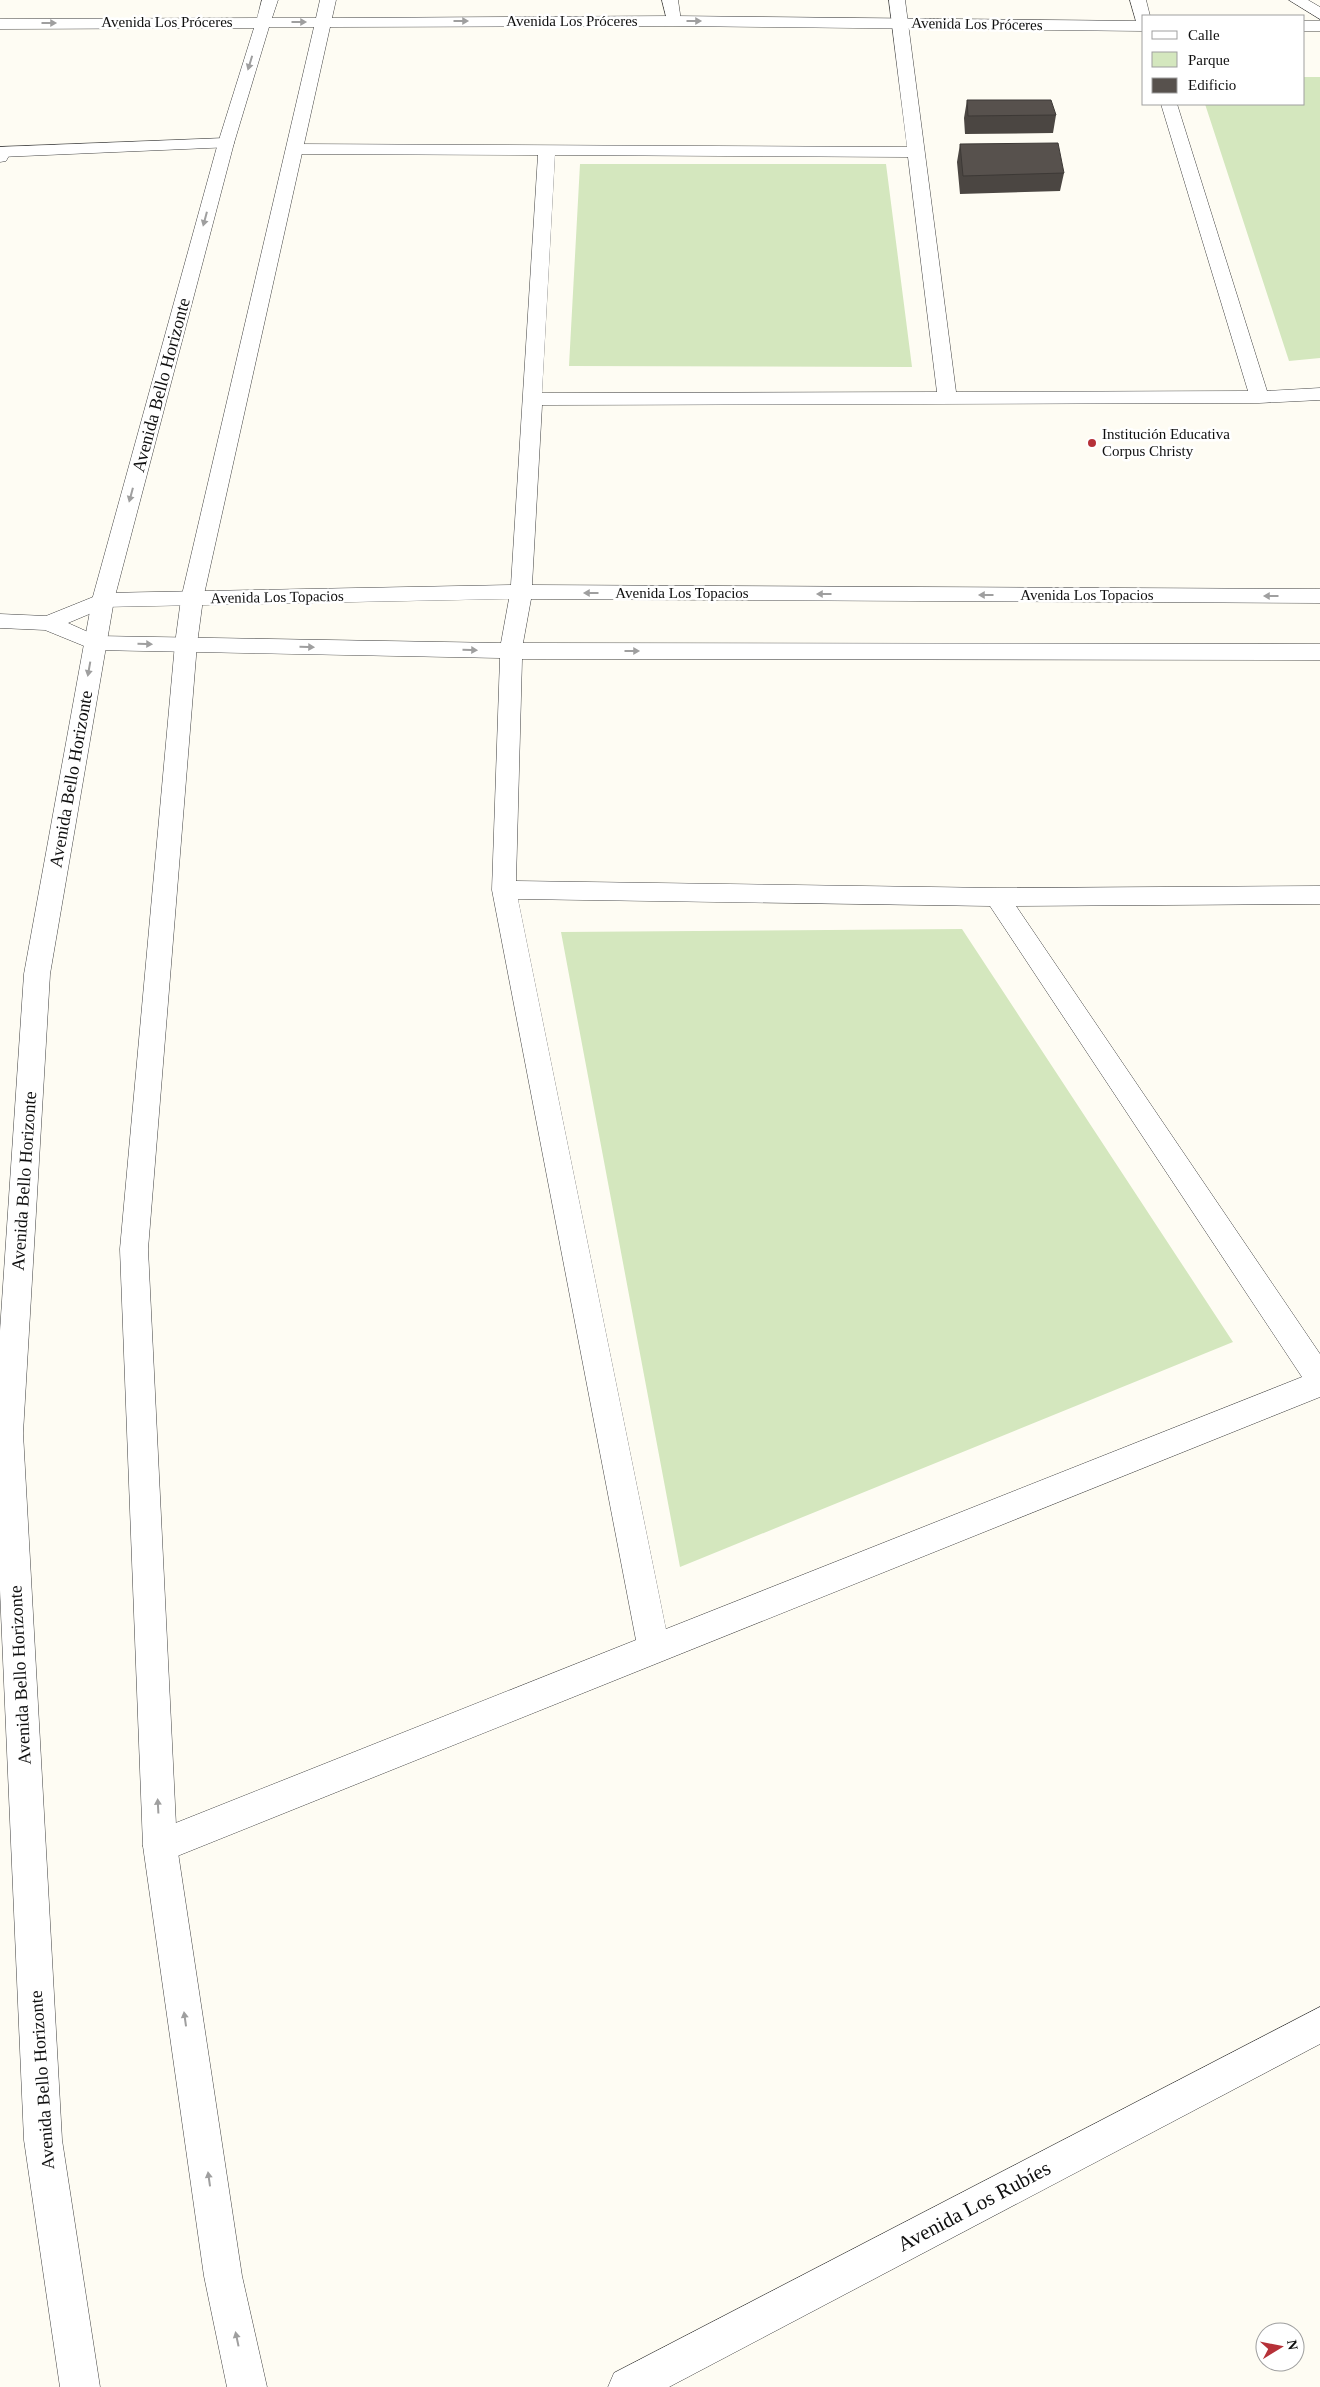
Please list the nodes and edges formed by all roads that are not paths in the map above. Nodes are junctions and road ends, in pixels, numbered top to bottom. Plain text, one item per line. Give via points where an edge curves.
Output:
1 (670, 0) edge
2 (897, 0) edge
3 (1138, 0) edge
4 (1297, 0) edge
5 (266, 11) edge
6 (325, 11) edge
7 (1320, 14) edge
8 (1142, 15) edge
9 (673, 21) junction
10 (899, 23) junction
11 (0, 24) edge
12 (1142, 26) edge
13 (1305, 26) edge
14 (1320, 26) edge
15 (1169, 105) edge
16 (226, 144) junction
17 (294, 149) junction
18 (547, 151) junction
19 (917, 152) junction
20 (1, 154) edge
21 (1320, 394) edge
22 (947, 397) junction
23 (1259, 397) junction
24 (532, 399) junction
25 (521, 592) junction
26 (1320, 596) edge
27 (192, 599) junction
28 (103, 600) junction
29 (0, 621) edge
30 (48, 623) junction
31 (94, 643) junction
32 (186, 644) junction
33 (511, 651) junction
34 (1320, 652) edge
35 (504, 890) junction
36 (1320, 895) edge
37 (997, 897) junction
38 (1320, 1379) edge
39 (1320, 1383) edge
40 (654, 1650) junction
41 (160, 1846) junction
42 (1320, 2025) edge
43 (80, 2387) edge
44 (248, 2387) edge
45 (628, 2387) edge

1 - 9 street
2 - 10 street
3 - 8 street
4 - 7 street
5 -> 6 street, Avenida Los Próceres
11 -> 5 street, Avenida Los Próceres
5 -> 16 street, Avenida Bello Horizonte
6 -> 9 street, Avenida Los Próceres
6 - 17 street
9 -> 10 street, Avenida Los Próceres
10 - 12 street, Avenida Los Próceres
10 - 19 street
13 - 14 street
15 - 23 street
16 - 20 street
16 -> 28 street, Avenida Bello Horizonte
17 - 18 street
17 - 27 street
18 - 19 street
18 - 24 street
19 - 22 street
21 - 23 street
22 - 23 street
22 - 24 street
24 - 25 street
26 -> 25 street, Avenida Los Topacios
25 - 27 street, Avenida Los Topacios
25 - 33 street
27 - 28 street, Avenida Los Topacios
27 - 32 street
28 - 30 street, Avenida Los Topacios
28 - 31 street, Avenida Bello Horizonte
29 - 30 street, Avenida Los Topacios
30 - 31 street, Avenida Los Topacios
31 -> 32 street, Avenida Los Topacios
31 -> 43 street, Avenida Bello Horizonte via 38,974 8,1433 43,2140
32 -> 33 street, Avenida Los Topacios
41 -> 32 street via 134,1249
33 -> 34 street, Avenida Los Topacios
33 - 35 street
35 - 37 street
35 - 40 street
36 - 37 street
37 - 38 street
39 - 40 street
40 - 41 street
44 -> 41 street via 223,2276
42 - 45 street, Avenida Los Rubíes

